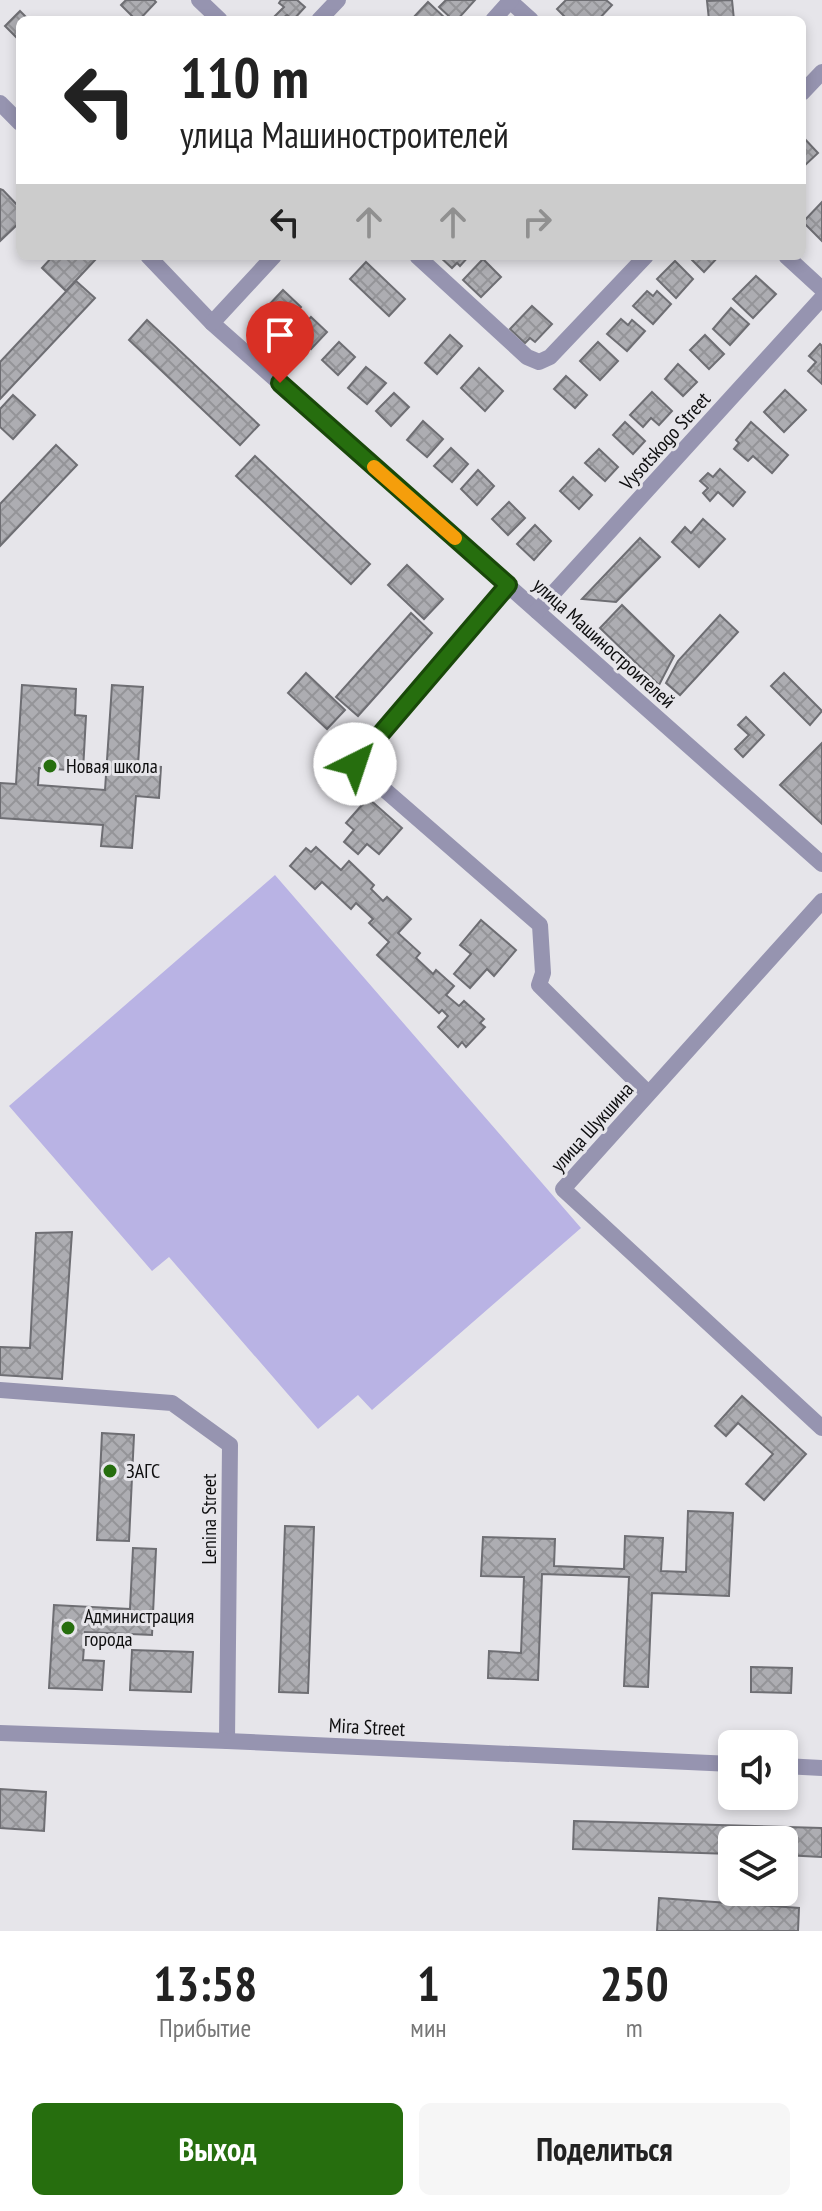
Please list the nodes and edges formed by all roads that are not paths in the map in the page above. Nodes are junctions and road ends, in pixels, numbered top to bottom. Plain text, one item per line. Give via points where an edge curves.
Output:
1 (199, 0) edge
2 (338, 0) edge
3 (511, 0) edge
4 (216, 16) edge
5 (323, 16) edge
6 (497, 16) edge
7 (527, 16) edge
8 (822, 72) edge
9 (806, 89) edge
10 (0, 103) edge
11 (16, 119) edge
12 (152, 260) edge
13 (270, 260) edge
14 (421, 260) edge
15 (642, 260) edge
16 (790, 260) edge
17 (822, 289) edge
18 (822, 298) edge
19 (212, 323) junction
20 (508, 585) junction
21 (537, 611) junction
22 (822, 864) edge
23 (822, 901) edge
24 (648, 1093) junction
25 (0, 1390) edge
26 (822, 1428) edge
27 (0, 1733) edge
28 (227, 1741) junction
29 (718, 1763) edge
30 (798, 1767) edge
31 (822, 1768) edge

1 - 4 street
2 - 5 street
3 - 6 street
3 - 7 street
8 - 9 street
10 - 11 street
12 - 19 street, улица Машиностроителей
13 - 19 street
14 - 15 street via 527,357 539,362 550,357
16 - 17 street
18 - 21 street, Vysotskogo Street
19 - 20 street, улица Машиностроителей
20 - 21 street, улица Машиностроителей
20 - 24 street via 355,764 540,925 539,985
21 - 22 street, улица Машиностроителей
23 - 24 street, улица Шукшина
24 - 26 street, улица Шукшина via 563,1189
25 - 28 street, Lenina Street via 172,1403 230,1445
27 - 28 street, Mira Street
28 - 29 street, Mira Street
30 - 31 street

